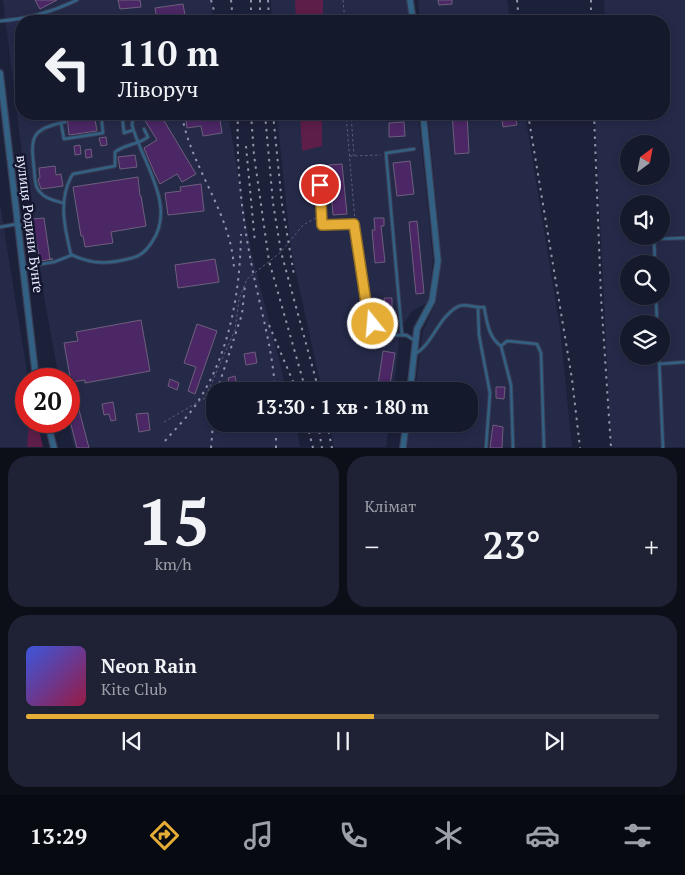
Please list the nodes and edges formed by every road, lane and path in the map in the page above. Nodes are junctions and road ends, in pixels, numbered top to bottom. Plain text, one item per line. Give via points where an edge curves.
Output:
1 (77, 0) edge
2 (343, 0) edge
3 (410, 0) edge
4 (41, 15) edge
5 (344, 15) edge
6 (412, 15) edge
7 (15, 20) edge
8 (0, 21) edge
9 (0, 73) edge
10 (1, 99) edge
11 (102, 120) edge
12 (123, 120) edge
13 (134, 120) edge
14 (347, 120) edge
15 (351, 120) edge
16 (423, 120) edge
17 (65, 122) dead end
18 (61, 123) junction
19 (144, 129) dead end
20 (134, 130) junction
21 (137, 144) junction
22 (414, 149) dead end
23 (386, 153) junction
24 (350, 156) junction
25 (354, 156) junction
26 (319, 170) dead end
27 (64, 203) junction
28 (322, 215) junction
29 (17, 224) junction
30 (354, 224) junction
31 (0, 227) edge
32 (685, 238) edge
33 (71, 255) junction
34 (655, 255) edge
35 (23, 267) junction
36 (478, 308) junction
37 (402, 335) junction
38 (415, 341) junction
39 (501, 346) junction
40 (413, 355) junction
41 (685, 362) edge
42 (670, 363) edge
43 (659, 365) edge
44 (35, 368) edge
45 (411, 382) edge
46 (164, 422) dead end
47 (405, 432) edge
48 (50, 433) edge
49 (54, 448) edge
50 (403, 448) edge
51 (486, 448) edge
52 (513, 448) edge
53 (544, 448) edge
54 (663, 448) edge

1 - 4 lane
2 - 5 path
3 - 6 street
7 - 8 lane
9 - 10 street, вулиця Родини Бунґе
10 - 29 street, вулиця Родини Бунґе
11 - 18 lane via 103,133 64,139
12 - 20 lane via 124,133
13 - 20 lane
14 - 24 path
15 - 25 path
16 - 38 street via 438,261 432,301 417,328
17 - 18 lane
18 - 27 lane via 42,129 31,146 36,188 47,198
19 - 21 lane via 148,137
20 - 21 lane
21 - 27 lane via 120,147 115,152 114,166 73,174
21 - 33 lane via 162,207 156,237 139,257 112,264 95,264
22 - 23 lane
23 - 25 path
23 - 37 lane
24 - 25 path
24 - 30 path
26 - 28 lane
27 - 33 lane via 64,222
28 - 30 lane via 322,225
28 - 46 path via 303,225 281,252 247,280 239,299 235,330 205,398
29 - 31 lane
29 - 35 street, вулиця Родини Бунґе
30 - 37 lane via 367,309 378,336
32 - 34 lane via 654,240
33 - 35 lane via 54,262
35 - 44 street, вулиця Родини Бунґе
36 - 39 lane via 484,307 488,328 494,341
36 - 40 lane via 463,305 456,308 440,323 423,350
36 - 51 lane via 479,335 490,393
37 - 38 lane
38 - 40 street
39 - 52 lane via 512,385
39 - 53 lane via 508,340 537,344 541,353
40 - 45 street
41 - 42 lane
43 - 54 lane
47 - 50 street
48 - 49 street

